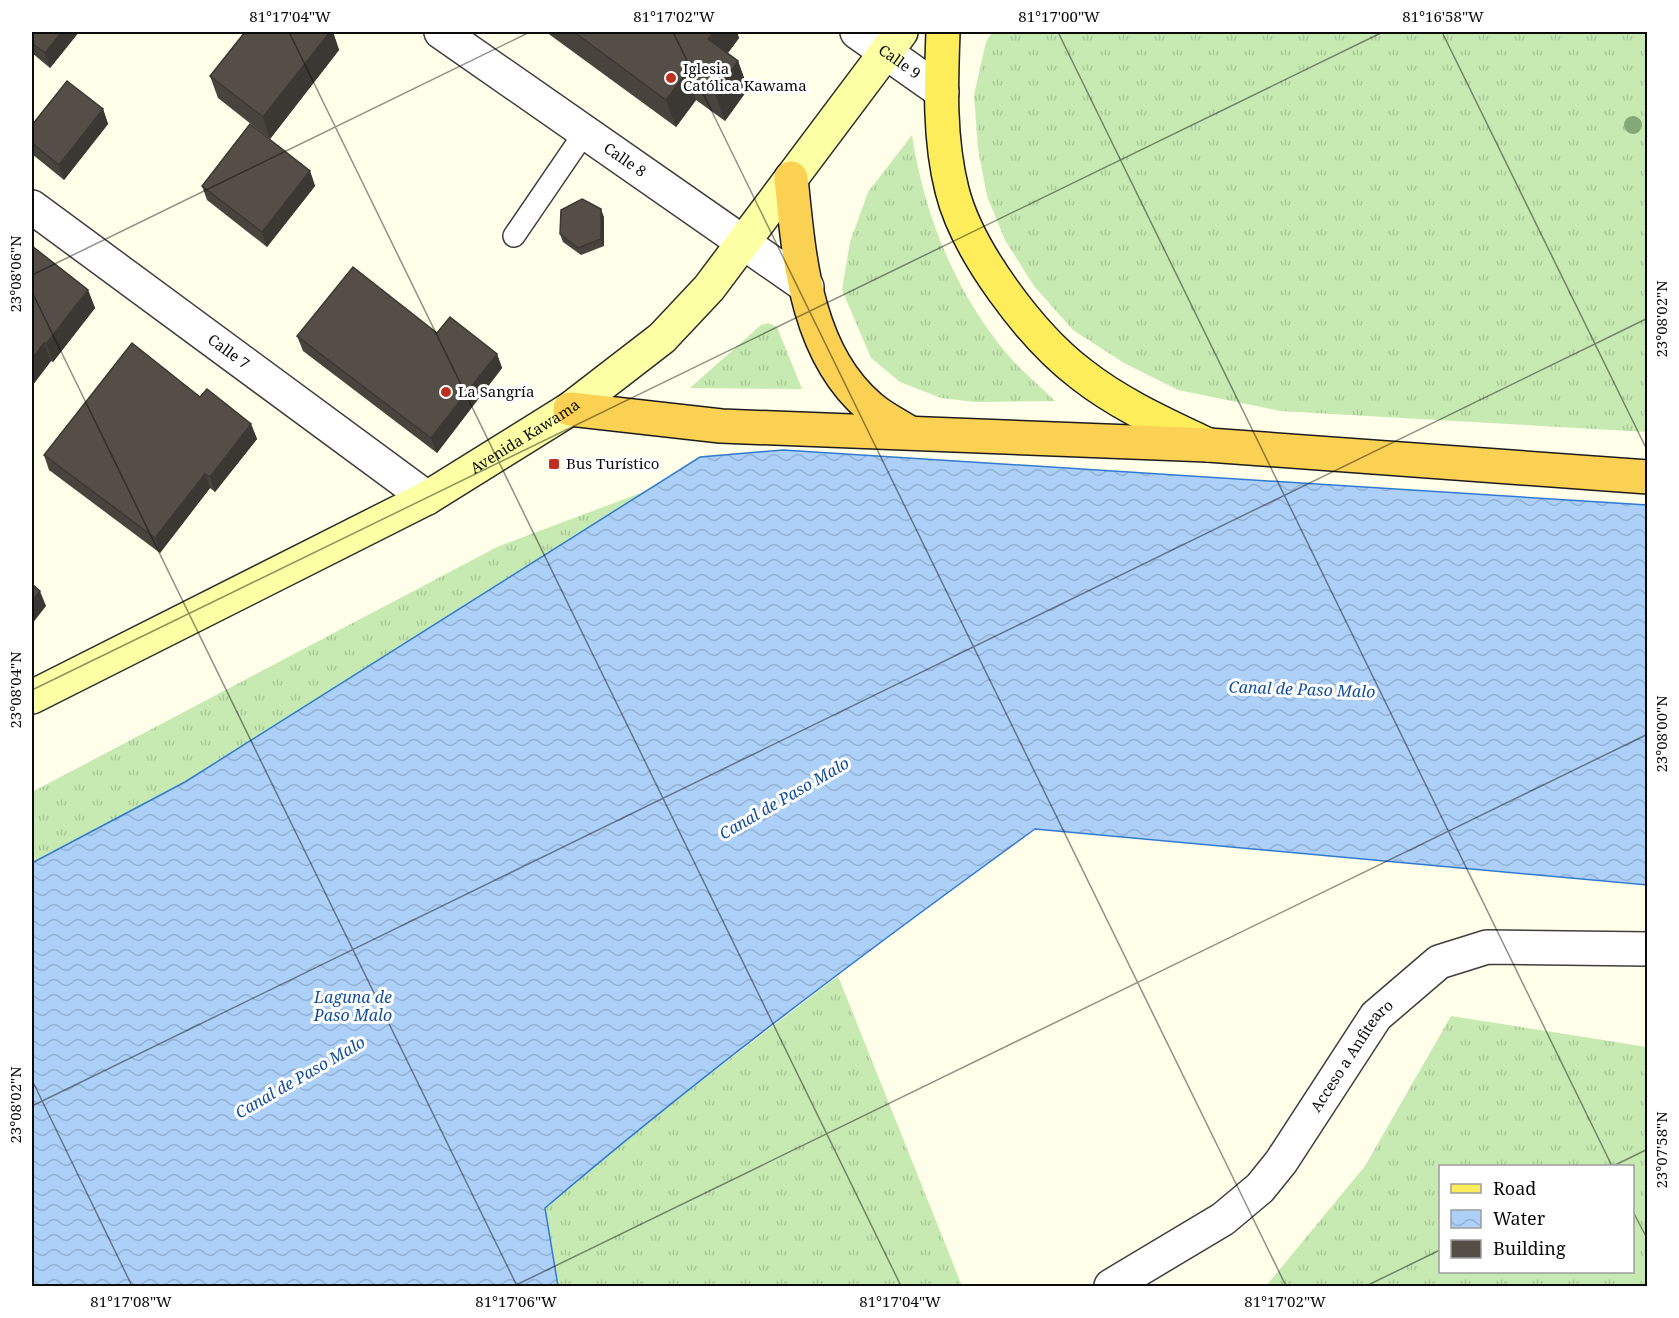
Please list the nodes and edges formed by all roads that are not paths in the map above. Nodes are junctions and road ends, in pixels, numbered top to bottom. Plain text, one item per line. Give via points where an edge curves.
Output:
1 (441, 32) edge
2 (857, 32) edge
3 (944, 32) edge
4 (894, 42) edge
5 (942, 92) junction
6 (585, 132) junction
7 (791, 178) junction
8 (32, 207) edge
9 (514, 236) dead end
10 (743, 244) junction
11 (807, 287) junction
12 (570, 409) junction
13 (908, 432) junction
14 (1208, 445) junction
15 (1647, 477) edge
16 (427, 498) junction
17 (32, 697) edge
18 (1647, 949) edge
19 (1111, 1287) edge

1 - 6 street, Calle 8
2 - 4 street, Calle 9
3 - 5 main road
4 - 5 street, Calle 9
4 - 7 main road, Avenida Kawama
5 - 14 main road via 952,192 984,265 1042,336 1080,374 1146,415
6 - 9 lane
6 - 10 street, Calle 8
7 - 10 main road, Avenida Kawama
7 - 11 highway
8 - 16 street, Calle 7
10 - 11 street, Calle 8
10 - 12 main road, Avenida Kawama via 662,338
11 - 13 highway via 813,316 828,353 846,382 870,407
12 - 13 highway via 721,426
12 - 16 main road, Avenida Kawama
13 - 14 highway
14 - 15 highway
16 - 17 main road, Avenida Kawama
18 - 19 street, Acceso a Anfitearo via 1487,947 1439,962 1376,1016 1260,1188 1223,1219

